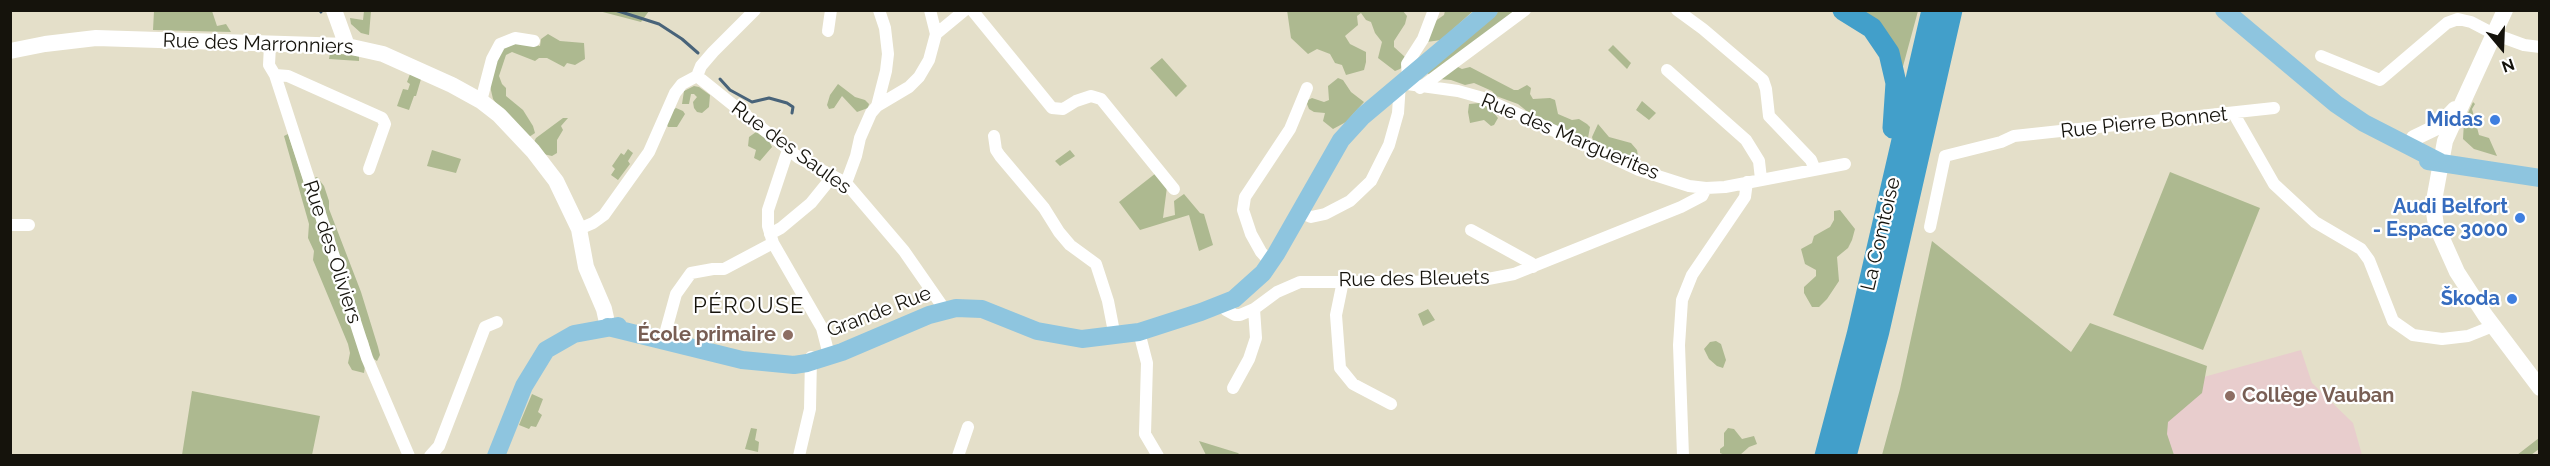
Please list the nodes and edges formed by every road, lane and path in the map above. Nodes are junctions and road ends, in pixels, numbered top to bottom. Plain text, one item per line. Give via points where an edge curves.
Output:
1 (334, 10) edge
2 (754, 10) edge
3 (831, 10) edge
4 (879, 10) edge
5 (930, 10) edge
6 (965, 10) edge
7 (972, 10) edge
8 (1434, 10) edge
9 (1525, 10) edge
10 (1677, 10) edge
11 (1843, 10) edge
12 (1932, 10) edge
13 (1952, 10) edge
14 (2224, 10) edge
15 (2505, 10) edge
16 (1481, 13) edge
17 (828, 31) dead end
18 (936, 34) junction
19 (2494, 34) junction
20 (534, 40) dead end
21 (270, 45) junction
22 (347, 46) junction
23 (2540, 47) edge
24 (10, 51) edge
25 (2321, 56) dead end
26 (269, 69) junction
27 (1667, 70) dead end
28 (698, 76) junction
29 (1410, 82) junction
30 (1306, 88) dead end
31 (482, 101) junction
32 (2462, 102) junction
33 (877, 106) junction
34 (2274, 108) dead end
35 (2234, 114) junction
36 (2364, 123) junction
37 (994, 136) dead end
38 (2414, 138) junction
39 (788, 150) junction
40 (2440, 162) junction
41 (1845, 164) dead end
42 (369, 170) dead end
43 (1815, 170) junction
44 (832, 177) junction
45 (2540, 178) edge
46 (1761, 179) junction
47 (1747, 182) junction
48 (846, 183) junction
49 (1706, 188) junction
50 (1174, 189) dead end
51 (1299, 212) junction
52 (1886, 214) junction
53 (10, 225) edge
54 (29, 225) dead end
55 (1930, 227) dead end
56 (579, 229) junction
57 (1472, 230) dead end
58 (772, 238) junction
59 (1270, 263) junction
60 (1533, 267) junction
61 (1343, 281) junction
62 (1221, 305) junction
63 (1254, 309) junction
64 (945, 310) junction
65 (497, 322) dead end
66 (2493, 326) junction
67 (608, 327) junction
68 (1139, 332) junction
69 (665, 334) junction
70 (1114, 337) junction
71 (817, 358) junction
72 (1233, 388) dead end
73 (2540, 388) edge
74 (1391, 404) dead end
75 (968, 427) dead end
76 (409, 456) edge
77 (430, 456) edge
78 (496, 456) edge
79 (799, 456) edge
80 (958, 456) edge
81 (1158, 456) edge
82 (1683, 456) edge
83 (1825, 456) edge
84 (1846, 456) edge

1 - 22 street
2 - 28 street via 708,58
3 - 17 street
4 - 33 street via 888,54
5 - 18 street
6 - 18 street
7 - 50 street via 1052,108 1063,109 1091,96 1101,99
8 - 29 street via 1423,39 1407,64
9 - 29 street
10 - 43 street via 1763,80 1769,116 1811,160
11 - 52 highway via 1877,34 1894,67 1896,102
12 - 52 highway, La Comtoise
13 - 84 highway, La Comtoise via 1879,331
14 - 36 main road
15 - 19 street
16 - 29 main road, Grande Rue
18 - 33 street via 929,60 919,77
19 - 23 street
19 - 25 street via 2471,22 2458,19 2447,23 2380,80
19 - 32 street
20 - 31 street via 515,38 500,44 492,59
21 - 22 street, Rue des Marronniers
21 - 24 street, Rue des Marronniers via 96,38
21 - 26 street, Rue des Oliviers
22 - 31 street, Rue des Marronniers via 383,54
26 - 42 street via 382,118 385,124
26 - 76 street, Rue des Oliviers via 367,358
27 - 46 street via 1746,140 1759,161
28 - 39 street, Rue des Saules
28 - 56 street via 682,84 675,93 650,152 631,180 599,220
29 - 49 street, Rue des Marguerites via 1483,98 1639,170
29 - 51 main road, Grande Rue via 1363,116 1341,140
29 - 51 street via 1383,160 1371,181 1350,201 1325,214 1311,217
30 - 59 street via 1290,129 1245,197 1243,210 1251,234
31 - 56 street, Rue des Marronniers via 551,173
32 - 38 street via 2439,126
32 - 40 street
33 - 48 street via 860,138
34 - 35 street, Rue Pierre Bonnet
35 - 55 street, Rue Pierre Bonnet via 2014,136 1945,156
35 - 66 street via 2274,184 2315,222 2361,249 2393,321 2413,335 2442,339 2468,336
36 - 38 main road via 2388,127
36 - 40 main road via 2378,139 2416,161
37 - 70 street via 1000,156 1059,232 1096,264
38 - 40 main road
39 - 44 street, Rue des Saules
39 - 58 street via 768,210
40 - 45 main road
40 - 66 street via 2433,206 2436,225 2457,272
41 - 43 street, Rue des Marguerites
43 - 46 street, Rue des Marguerites
44 - 48 street, Rue des Saules
44 - 58 street via 820,195
46 - 47 street, Rue des Marguerites
47 - 49 street, Rue des Marguerites
47 - 82 street via 1745,197 1692,275 1682,300 1679,345
48 - 64 street, Rue des Saules via 886,229
49 - 60 street, Rue des Bleuets via 1702,196 1681,207
51 - 59 main road, Grande Rue
52 - 83 highway, La Comtoise
53 - 54 street
56 - 67 street, Rue des Marronniers via 586,267
57 - 60 street
58 - 69 street via 724,269 691,273 680,286
58 - 71 street via 822,328
59 - 62 main road, Grande Rue via 1246,290
60 - 61 street, Rue des Bleuets via 1488,279
61 - 63 street, Rue des Bleuets via 1300,282 1277,292
61 - 74 street via 1336,315 1341,368 1353,384
62 - 63 street via 1235,315
62 - 68 main road, Grande Rue
63 - 72 street via 1256,338
64 - 70 main road, Grande Rue via 982,309 1037,331 1072,339
64 - 71 main road, Grande Rue
65 - 77 street via 485,327 439,446
66 - 73 street
67 - 69 main road via 621,325
67 - 71 main road, Grande Rue via 742,360 784,365
67 - 78 main road, Grande Rue via 574,333 546,350 524,386
68 - 70 main road, Grande Rue
68 - 81 street via 1147,363 1145,434
69 - 71 main road via 745,353
71 - 79 street
75 - 80 street

